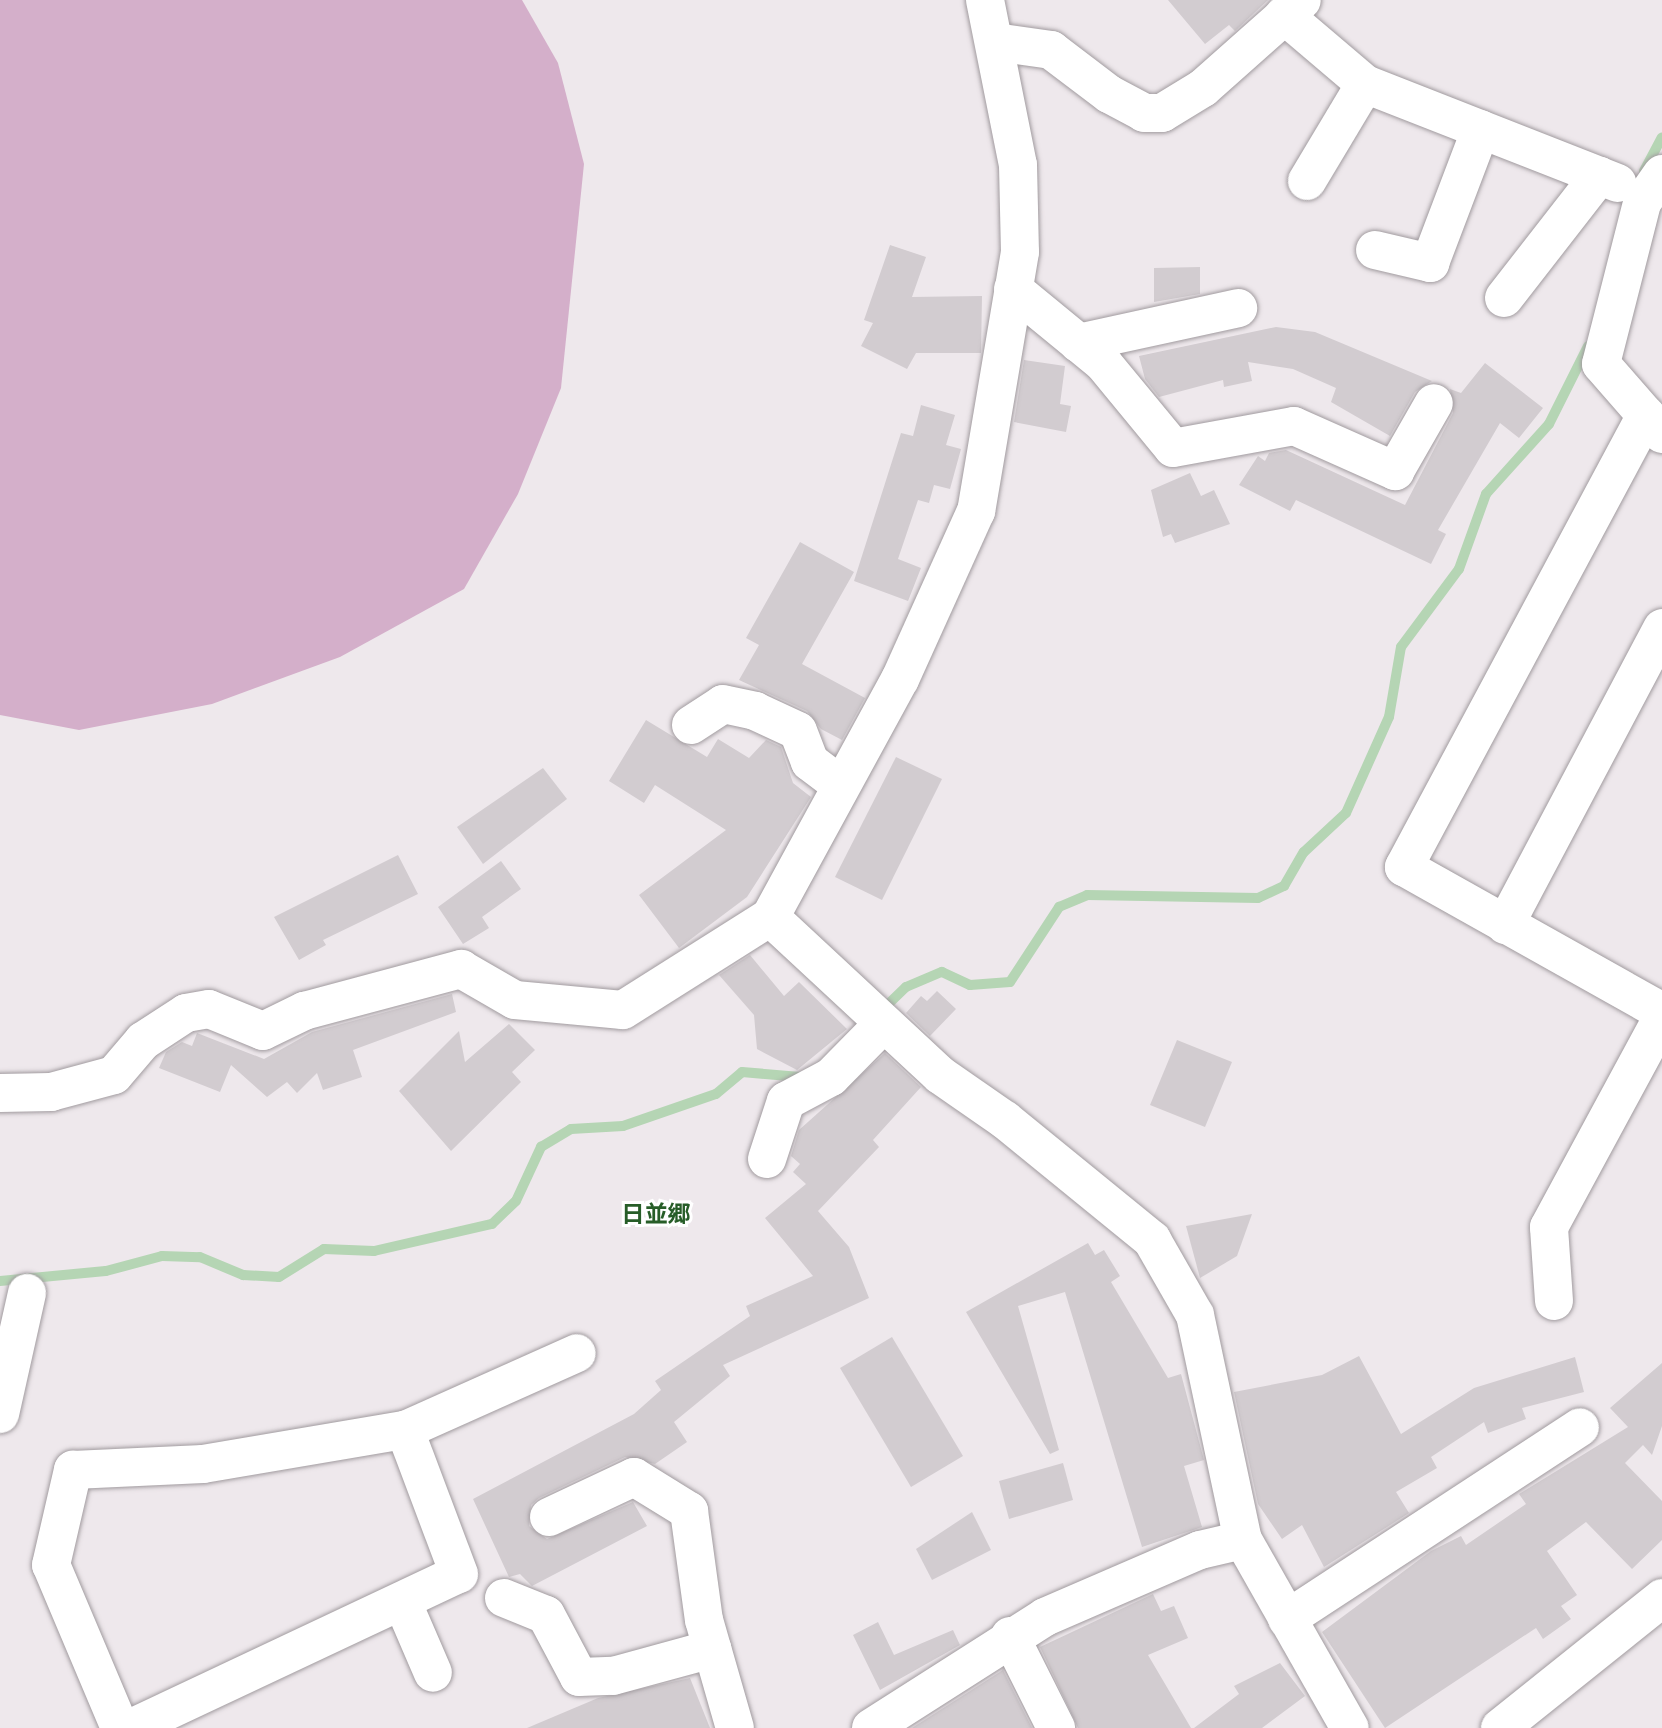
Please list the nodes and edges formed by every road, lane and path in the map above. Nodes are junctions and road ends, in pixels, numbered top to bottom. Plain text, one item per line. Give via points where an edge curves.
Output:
1 (985, 0) edge
2 (1293, 8) edge
3 (995, 42) junction
4 (1365, 83) junction
5 (1482, 129) junction
6 (1662, 174) edge
7 (1307, 181) dead end
8 (1375, 250) dead end
9 (1013, 289) junction
10 (1504, 298) dead end
11 (1238, 308) dead end
12 (1078, 343) junction
13 (1434, 403) dead end
14 (1654, 425) edge
15 (1662, 628) edge
16 (691, 725) dead end
17 (841, 785) junction
18 (770, 916) junction
19 (1505, 925) junction
20 (1662, 1012) edge
21 (872, 1014) junction
22 (1662, 1018) edge
23 (0, 1093) edge
24 (767, 1159) dead end
25 (27, 1293) dead end
26 (1554, 1301) dead end
27 (578, 1353) dead end
28 (0, 1414) edge
29 (1580, 1427) dead end
30 (405, 1430) junction
31 (549, 1517) dead end
32 (1243, 1540) junction
33 (504, 1598) dead end
34 (1662, 1598) edge
35 (402, 1601) junction
36 (1287, 1619) junction
37 (1010, 1636) junction
38 (712, 1649) junction
39 (433, 1673) dead end
40 (120, 1728) edge
41 (131, 1728) edge
42 (735, 1728) edge
43 (871, 1728) edge
44 (1056, 1728) edge
45 (1350, 1728) edge
46 (1500, 1728) edge

1 - 3 street
2 - 3 street via 1203,88 1162,113 1143,113 1051,50
2 - 4 street
3 - 9 street via 1018,165 1020,252
4 - 5 street
4 - 7 street
5 - 8 street via 1430,263
5 - 10 street via 1608,179
6 - 14 street via 1642,202 1601,364
9 - 12 street
9 - 17 street via 976,511 900,678
11 - 12 street
12 - 13 street via 1103,363 1173,448 1294,426 1395,471
14 - 19 street via 1404,867
15 - 19 street
16 - 17 street via 723,704 755,711 798,731 810,762
17 - 18 street
18 - 21 street
18 - 23 street via 624,1010 515,1000 461,969 304,1012 263,1031 209,1009 186,1013 142,1041 114,1075 51,1092
19 - 20 street
21 - 24 street via 831,1077 786,1101
21 - 32 street via 1152,1240 1195,1315
22 - 26 street via 1549,1227
25 - 28 street
27 - 30 street
29 - 36 street
30 - 35 street via 459,1574
30 - 40 street via 203,1464 73,1471 51,1565
31 - 38 street via 634,1478 689,1511
32 - 36 street
32 - 37 street via 1115,1585
33 - 38 street via 546,1615 579,1677 613,1676
34 - 46 street
35 - 39 street
35 - 41 street
36 - 45 street
37 - 43 street via 932,1694
37 - 44 street
38 - 42 street

